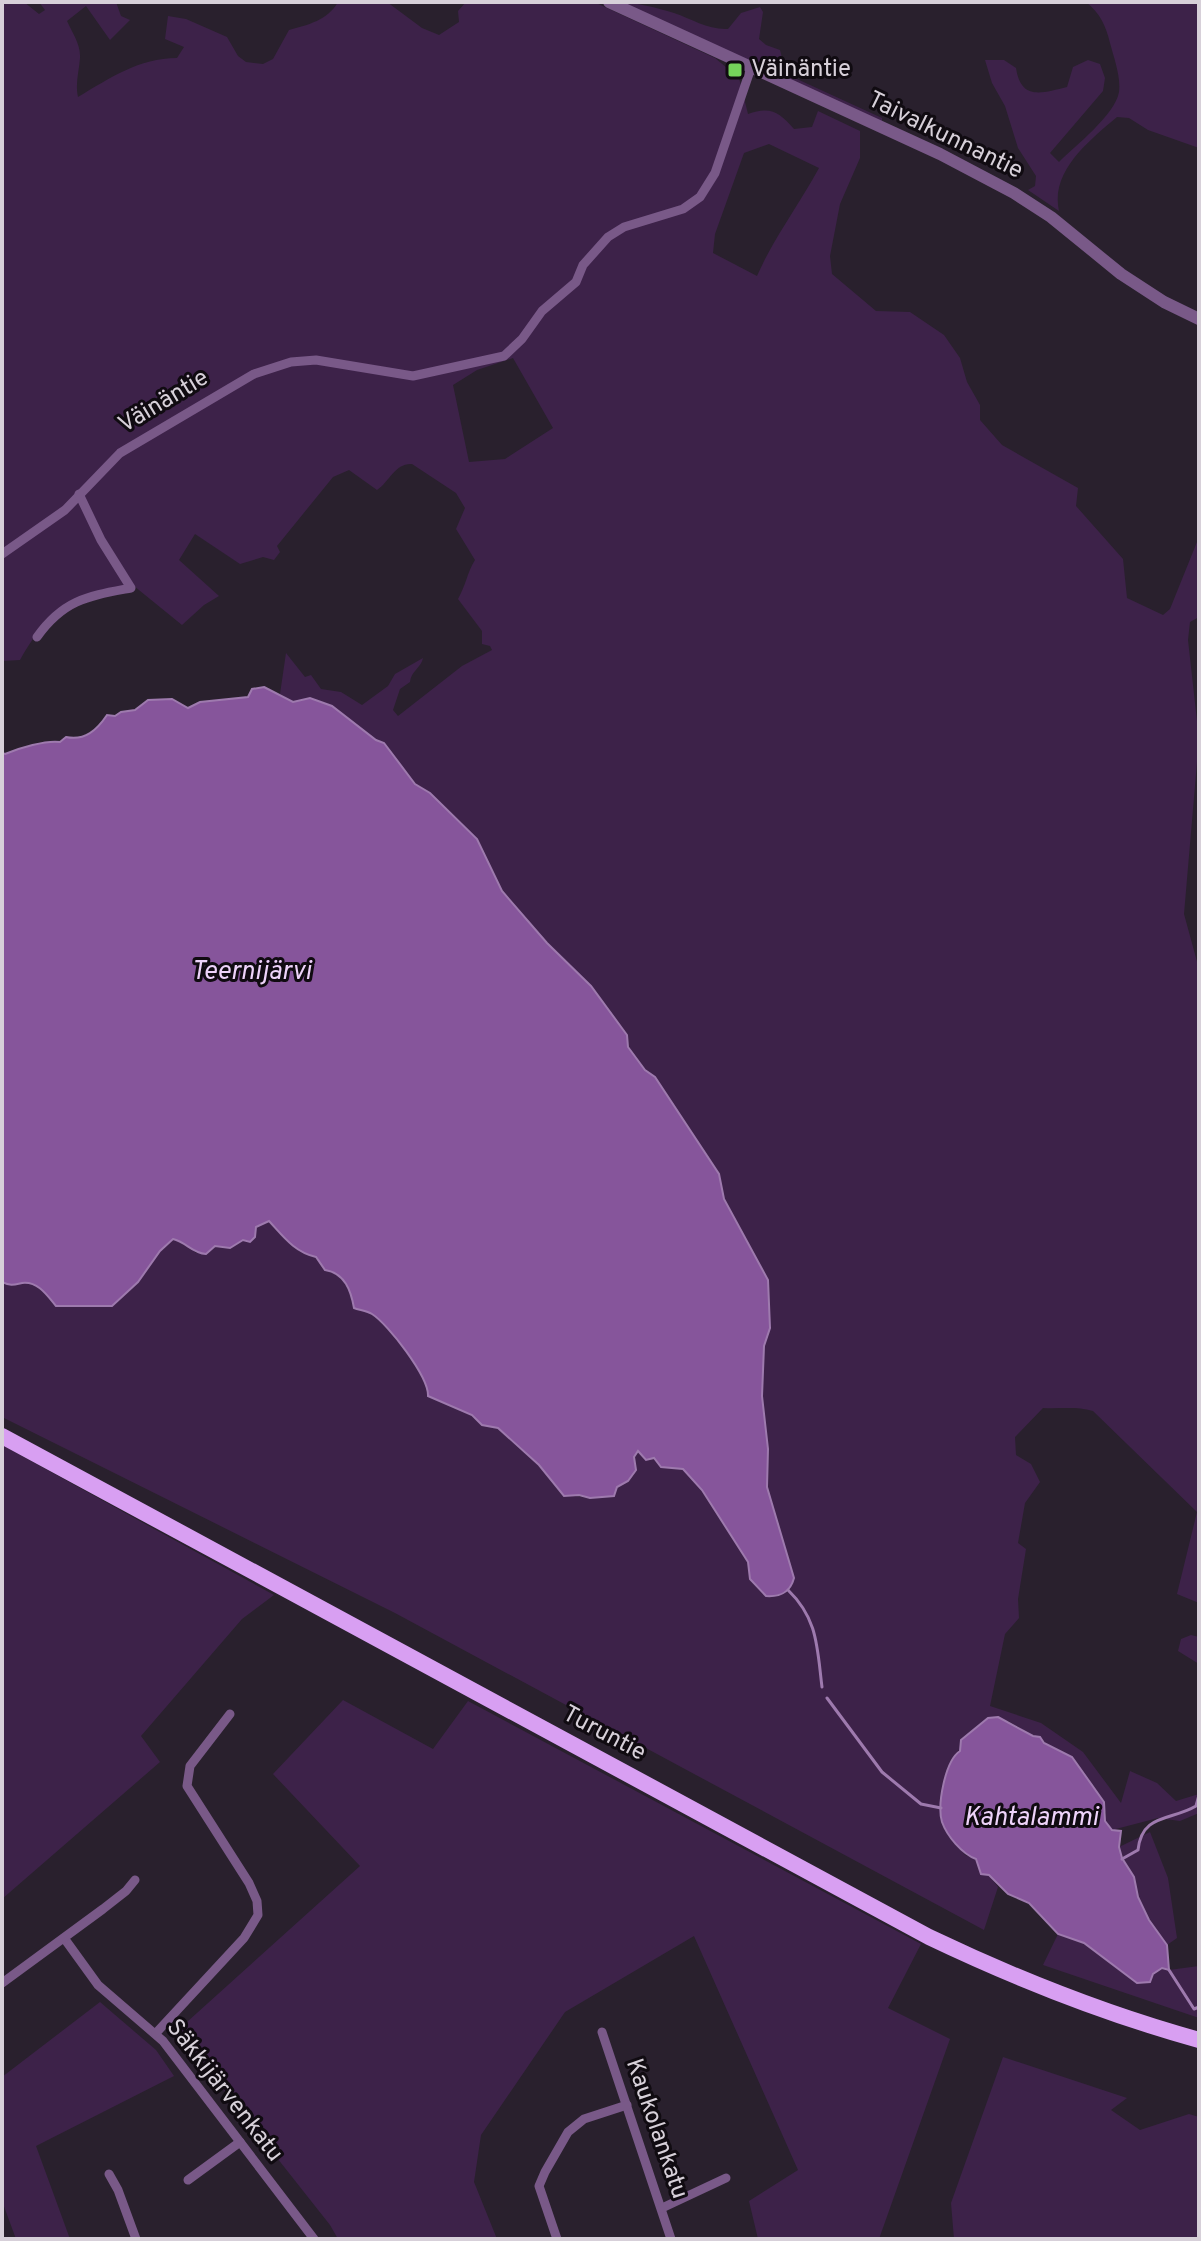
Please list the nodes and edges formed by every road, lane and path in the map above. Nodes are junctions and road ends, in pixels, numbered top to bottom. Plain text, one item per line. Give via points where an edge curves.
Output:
1 (609, 2) edge
2 (751, 68) junction
3 (1199, 319) edge
4 (79, 494) junction
5 (2, 554) edge
6 (37, 637) dead end
7 (2, 1436) edge
8 (230, 1714) dead end
9 (135, 1880) dead end
10 (64, 1938) junction
11 (2, 1983) edge
12 (602, 2032) dead end
13 (156, 2033) junction
14 (1199, 2040) edge
15 (627, 2105) junction
16 (240, 2142) junction
17 (109, 2174) dead end
18 (726, 2178) dead end
19 (188, 2180) dead end
20 (662, 2208) junction
21 (136, 2239) edge
22 (314, 2239) edge
23 (557, 2239) edge
24 (671, 2239) edge

1 - 2 street, Taivalkunnantie
2 - 3 street, Taivalkunnantie via 1014,193 1121,274
2 - 4 street, Väinäntie via 715,173 700,197 683,209 608,237 594,249 576,282 542,311 504,356 413,376 316,360 254,374 120,453
4 - 5 street, Väinäntie via 65,510
4 - 6 street via 131,588 79,600 57,613
7 - 14 highway, Turuntie via 929,1937 1059,1994
8 - 13 street via 190,1766 187,1786 249,1883 258,1915 244,1938
9 - 10 street
10 - 11 street
10 - 13 street, Säkkijärvenkatu via 98,1985
12 - 15 street, Kaukolankatu
13 - 16 street, Säkkijärvenkatu
15 - 20 street, Kaukolankatu
15 - 23 street via 584,2119 568,2132 545,2172 539,2186
16 - 19 street
16 - 22 street, Säkkijärvenkatu
17 - 21 street
18 - 20 street
20 - 24 street, Kaukolankatu

